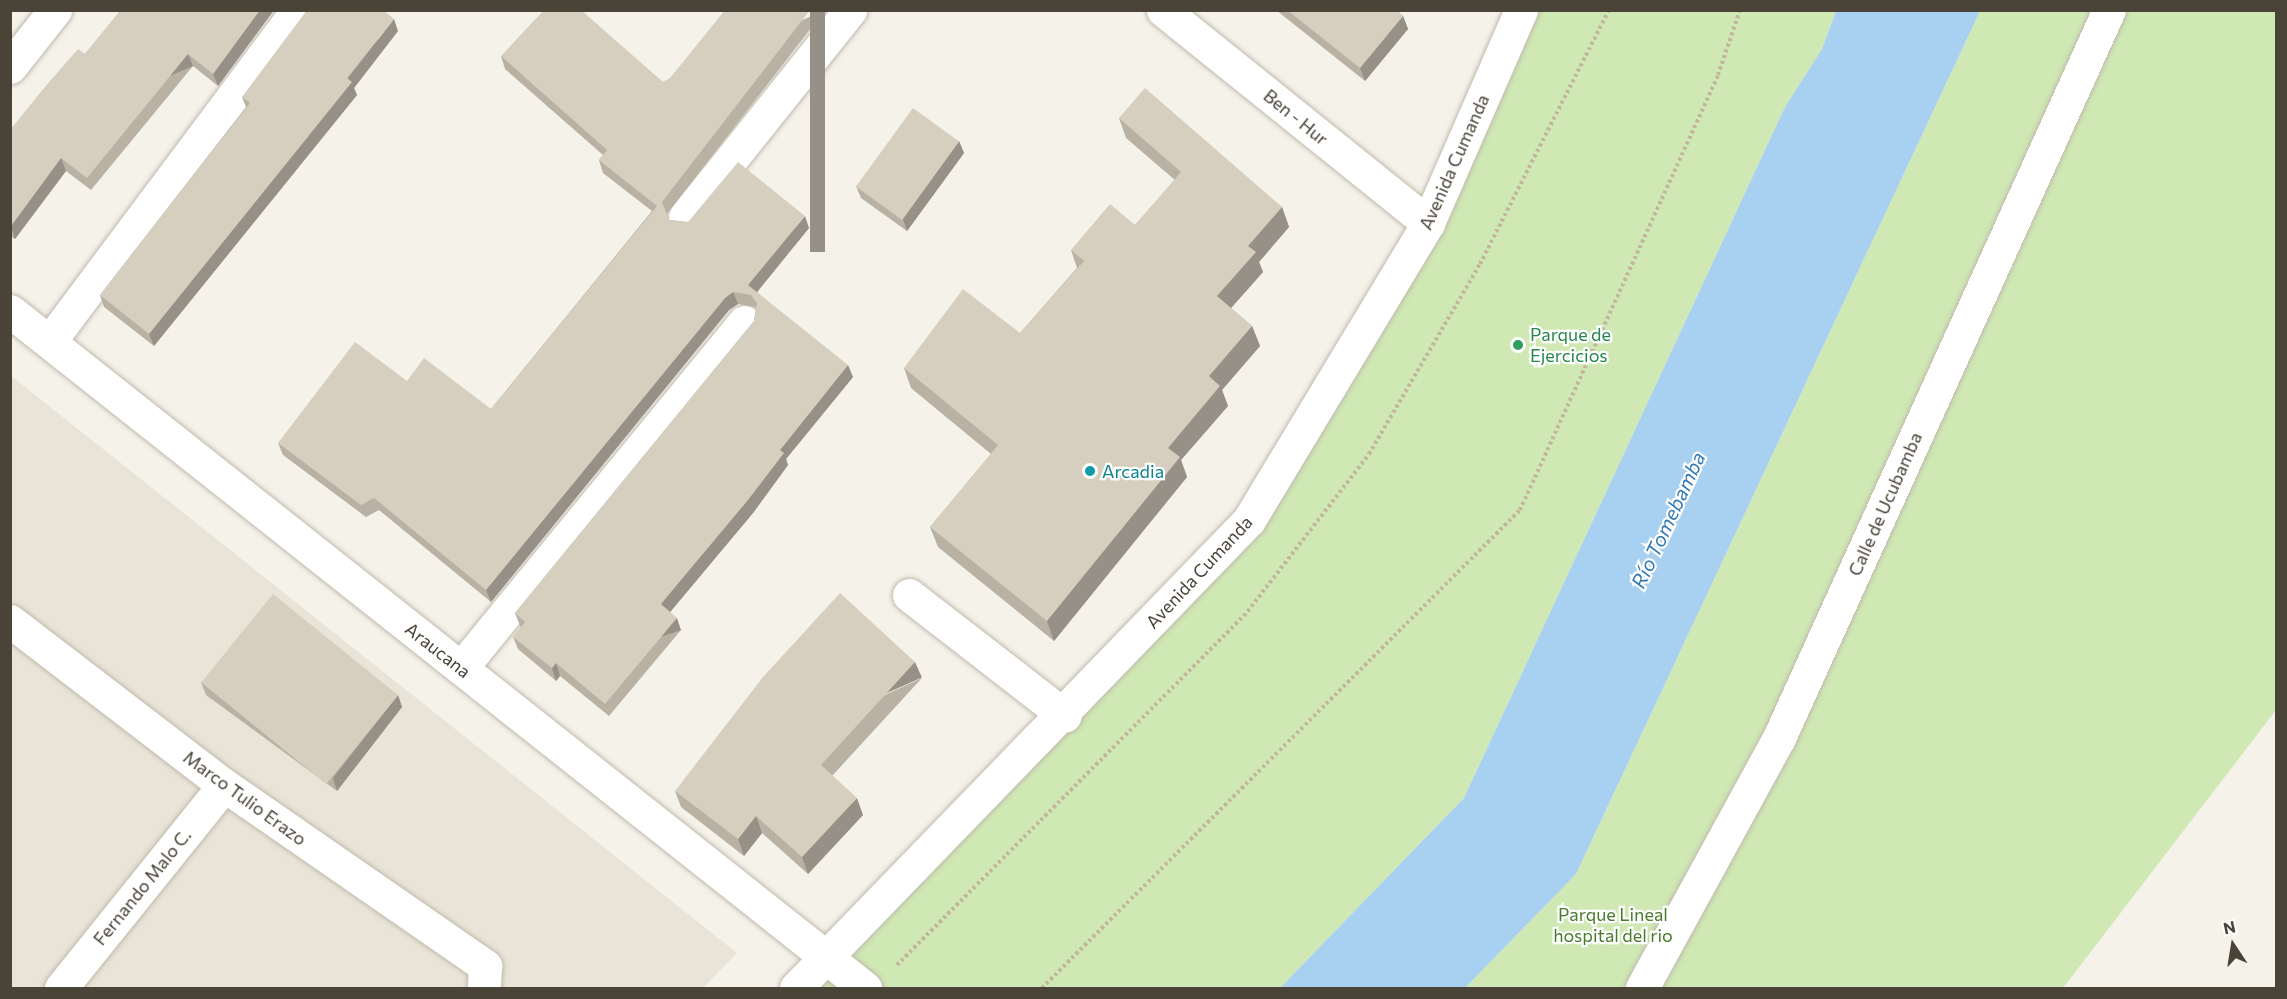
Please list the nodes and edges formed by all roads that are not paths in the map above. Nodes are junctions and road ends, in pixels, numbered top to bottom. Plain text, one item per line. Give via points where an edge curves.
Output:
1 (55, 10) edge
2 (298, 10) edge
3 (850, 10) edge
4 (1163, 10) edge
5 (1521, 10) edge
6 (2109, 10) edge
7 (10, 67) edge
8 (685, 217) dead end
9 (1428, 223) junction
10 (10, 311) edge
11 (744, 322) dead end
12 (50, 341) junction
13 (909, 595) dead end
14 (10, 621) edge
15 (461, 668) junction
16 (1065, 716) junction
17 (224, 785) junction
18 (826, 958) junction
19 (484, 977) edge
20 (61, 988) edge
21 (796, 988) edge
22 (865, 988) edge
23 (1642, 988) edge

1 - 7 street
2 - 12 street
3 - 8 street
4 - 9 street, Ben - Hur
5 - 9 street, Avenida Cumanda
6 - 23 street, Calle de Ucubamba via 1779,738
9 - 16 street, Avenida Cumanda via 1250,520
10 - 12 street, Araucana
11 - 15 street
12 - 15 street, Araucana
13 - 16 street
14 - 17 street, Marco Tulio Erazo
15 - 18 street, Araucana
16 - 18 street, Avenida Cumanda
17 - 19 street, Marco Tulio Erazo
17 - 20 street, Fernando Malo C.
18 - 21 street, Avenida Cumanda
18 - 22 street, Araucana

